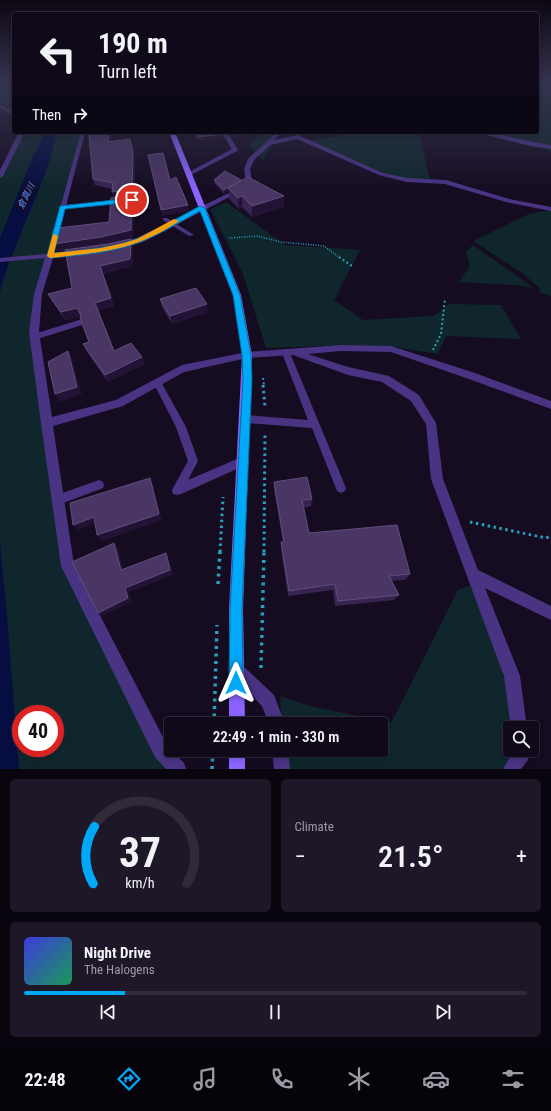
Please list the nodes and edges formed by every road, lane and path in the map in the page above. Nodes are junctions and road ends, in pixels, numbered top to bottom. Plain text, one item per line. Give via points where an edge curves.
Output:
1 (21, 134) edge
2 (82, 134) edge
3 (173, 134) edge
4 (225, 134) edge
5 (280, 134) edge
6 (487, 134) edge
7 (267, 144) junction
8 (551, 147) edge
9 (189, 174) junction
10 (0, 176) edge
11 (132, 200) edge
12 (62, 208) junction
13 (202, 208) junction
14 (551, 209) edge
15 (165, 219) dead end
16 (172, 223) junction
17 (191, 235) dead end
18 (215, 241) junction
19 (113, 248) edge
20 (86, 252) edge
21 (45, 256) junction
22 (0, 260) edge
23 (352, 266) dead end
24 (446, 299) dead end
25 (79, 323) edge
26 (34, 337) junction
27 (286, 353) junction
28 (247, 355) junction
29 (427, 361) junction
30 (157, 382) junction
31 (551, 405) edge
32 (246, 420) junction
33 (46, 423) junction
34 (315, 424) junction
35 (244, 462) junction
36 (225, 469) junction
37 (100, 485) dead end
38 (341, 488) dead end
39 (58, 500) junction
40 (452, 518) junction
41 (551, 536) edge
42 (474, 575) junction
43 (218, 590) dead end
44 (551, 613) edge
45 (217, 621) dead end
46 (236, 669) junction
47 (214, 717) edge
48 (236, 717) edge
49 (274, 717) edge
50 (518, 721) edge
51 (213, 757) edge
52 (237, 757) edge
53 (281, 757) edge
54 (520, 757) edge
55 (178, 769) edge
56 (212, 769) edge
57 (237, 769) edge
58 (282, 769) edge
59 (511, 769) edge

1 - 10 street
2 - 12 lane
3 - 9 street
4 - 9 street via 235,150
5 - 7 street
6 - 8 street
7 - 13 street via 250,159 247,169 249,181 243,188
7 - 14 street via 298,137 381,174 407,180 446,182 508,201
9 - 13 street
11 - 12 lane
12 - 21 lane
13 - 16 street
13 - 18 street
15 - 16 lane
16 - 17 lane
16 - 19 street via 140,240
18 - 23 path via 257,236 281,242 324,246
18 - 28 street via 236,295
20 - 21 street
21 - 22 street
21 - 26 street
24 - 29 path via 442,334
25 - 26 lane
26 - 33 street
27 - 28 street
27 - 29 street via 341,348 391,349
27 - 34 lane
27 - 40 street via 385,379 415,398 431,423 435,474
28 - 30 street via 182,369
28 - 32 street
29 - 31 street
30 - 33 street via 118,403
30 - 36 lane via 181,427 192,461 176,490
32 - 34 lane
32 - 35 street
33 - 39 street
34 - 38 lane
35 - 36 lane
35 - 46 street via 236,609
36 - 43 path
37 - 39 lane
39 - 55 street via 68,566 161,751
40 - 41 path via 546,538
40 - 42 street
42 - 44 street
42 - 50 street via 512,676
45 - 47 path
46 - 48 street
46 - 49 street via 268,701
51 - 56 path
52 - 57 street
53 - 58 street
54 - 59 street

